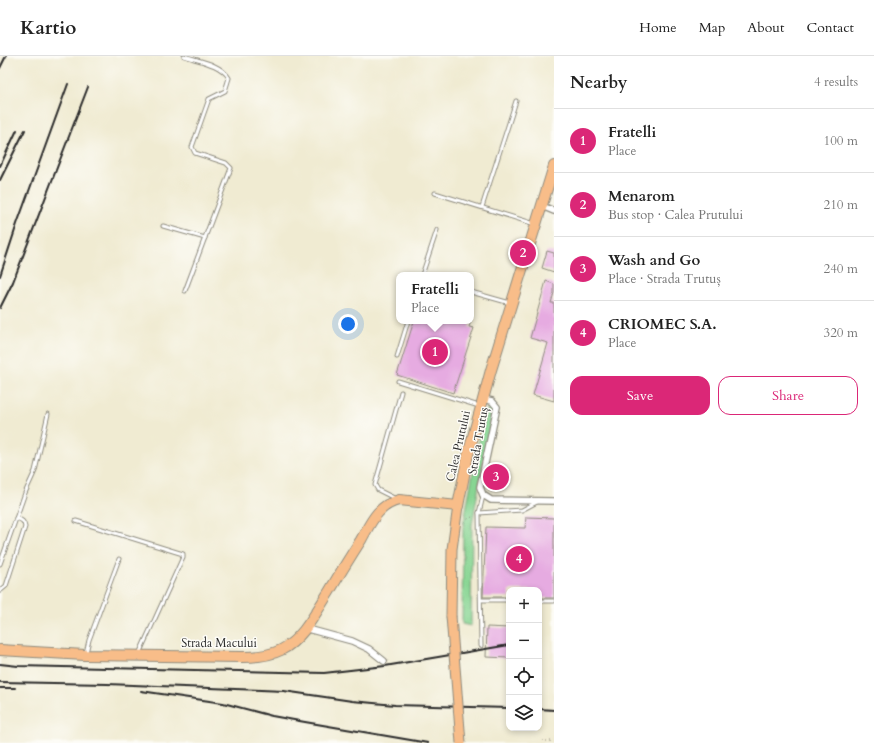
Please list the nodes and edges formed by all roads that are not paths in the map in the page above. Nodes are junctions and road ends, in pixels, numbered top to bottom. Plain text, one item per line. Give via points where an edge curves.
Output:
1 (184, 56) edge
2 (516, 101) dead end
3 (554, 166) edge
4 (435, 193) dead end
5 (542, 206) junction
6 (482, 207) junction
7 (554, 211) edge
8 (536, 224) junction
9 (163, 226) dead end
10 (437, 230) dead end
11 (205, 238) junction
12 (423, 272) edge
13 (185, 291) dead end
14 (474, 293) edge
15 (512, 304) junction
16 (407, 324) edge
17 (397, 357) dead end
18 (398, 381) dead end
19 (401, 392) dead end
20 (482, 403) junction
21 (48, 414) dead end
22 (483, 495) junction
23 (400, 500) junction
24 (540, 500) junction
25 (554, 501) edge
26 (458, 506) junction
27 (479, 513) junction
28 (16, 518) junction
29 (76, 521) dead end
30 (119, 559) dead end
31 (0, 564) edge
32 (0, 590) edge
33 (481, 600) junction
34 (506, 600) edge
35 (542, 601) edge
36 (554, 601) edge
37 (304, 628) junction
38 (481, 646) dead end
39 (0, 650) edge
40 (85, 655) junction
41 (138, 655) junction
42 (384, 661) dead end
43 (461, 743) edge

1 - 11 lane via 218,67 226,72 229,78 225,91 209,99 192,147 195,153 226,163 231,168
2 - 6 lane
3 - 5 highway, Calea Prutului
4 - 6 lane
5 - 7 street
5 - 8 highway, Calea Prutului
6 - 8 lane
8 - 15 highway, Calea Prutului
9 - 11 lane
10 - 12 lane
11 - 13 lane
14 - 15 lane
15 - 20 highway, Calea Prutului
16 - 17 lane
18 - 20 lane
19 - 23 lane via 375,486 378,490
20 - 22 street, Strada Trutuș via 492,401 497,406 480,487
20 - 26 highway, Calea Prutului
21 - 28 lane via 35,471
22 - 24 street via 491,500
22 - 27 lane
23 - 26 highway
23 - 37 highway, Strada Macului via 384,507 375,517
24 - 25 street
24 - 27 lane via 522,510
26 - 43 main road, Calea Prutului, bridge via 452,549 451,616
27 - 33 lane
28 - 31 lane
28 - 32 lane via 22,520 25,527 6,586
29 - 41 lane via 183,554
30 - 40 lane
33 - 34 lane
33 - 38 lane
35 - 36 lane
37 - 41 highway, Strada Macului via 289,645 260,656
37 - 42 street via 369,648
39 - 40 highway, Strada Macului
40 - 41 highway, Strada Macului

